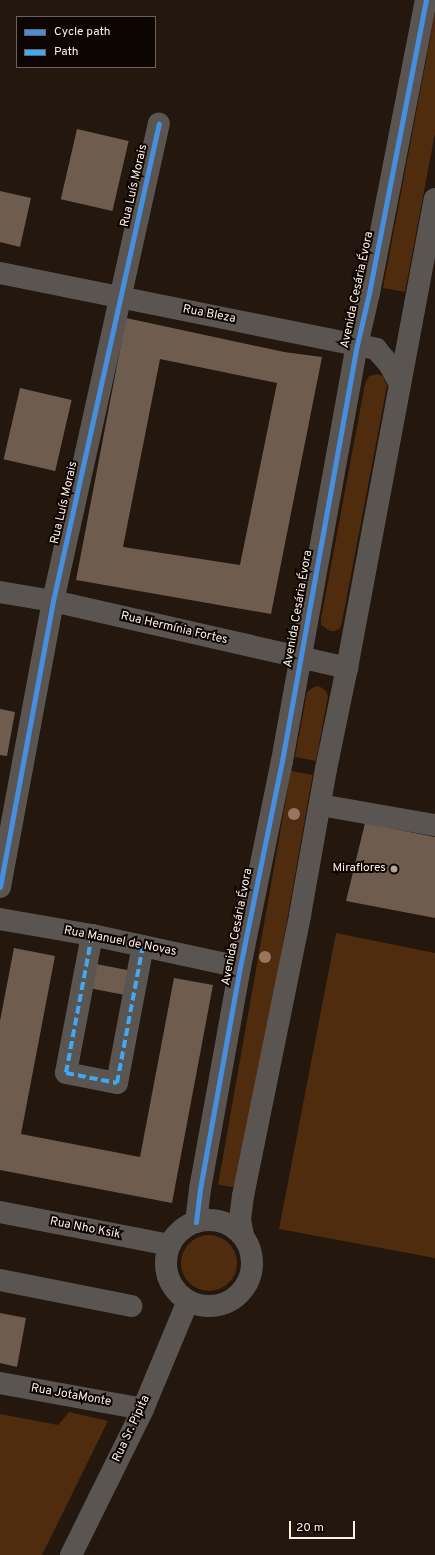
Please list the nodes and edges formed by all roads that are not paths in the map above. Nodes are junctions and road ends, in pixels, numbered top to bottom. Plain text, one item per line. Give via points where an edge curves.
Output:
1 (426, 0) edge
2 (159, 124) dead end
3 (435, 200) edge
4 (0, 273) edge
5 (121, 297) junction
6 (357, 345) junction
7 (400, 384) junction
8 (0, 592) edge
9 (53, 601) junction
10 (301, 658) junction
11 (347, 668) junction
12 (320, 804) junction
13 (435, 825) edge
14 (0, 887) edge
15 (0, 919) edge
16 (92, 935) junction
17 (143, 946) junction
18 (240, 967) junction
19 (0, 1212) edge
20 (196, 1222) junction
21 (243, 1235) junction
22 (170, 1245) junction
23 (0, 1280) edge
24 (188, 1302) junction
25 (130, 1306) dead end
26 (0, 1382) edge
27 (143, 1409) junction
28 (71, 1555) edge

1 - 6 street, Avenida Cesária Évora
2 - 5 street, Rua Luís Morais
3 - 7 street
4 - 5 street, Rua Bleza
5 - 6 street, Rua Bleza
5 - 9 street, Rua Luís Morais
6 - 7 street, Rua Bleza via 376,349 389,364
6 - 10 street, Avenida Cesária Évora
7 - 11 street
8 - 9 street, Rua Hermínia Fortes
9 - 10 street, Rua Hermínia Fortes
9 - 14 street, Rua Luís Morais
10 - 11 street, Rua Hermínia Fortes
10 - 18 street, Avenida Cesária Évora
11 - 12 street
12 - 13 street
12 - 21 street via 244,1196 240,1220
15 - 16 street, Rua Manuel de Novas
16 - 17 street, Rua Manuel de Novas
16 - 17 street via 66,1074 117,1083
17 - 18 street, Rua Manuel de Novas
18 - 20 street, Avenida Cesária Évora
19 - 22 street, Rua Nho Ksik
20 - 21 street via 221,1221
20 - 22 street via 185,1227
21 - 24 street via 253,1261 251,1276 245,1288 235,1298 222,1305 205,1307
22 - 24 street via 166,1271 178,1294
23 - 25 street
24 - 27 street, Rua Sr. Pipita
26 - 27 street, Rua JotaMonte
27 - 28 street, Rua Sr. Pipita

